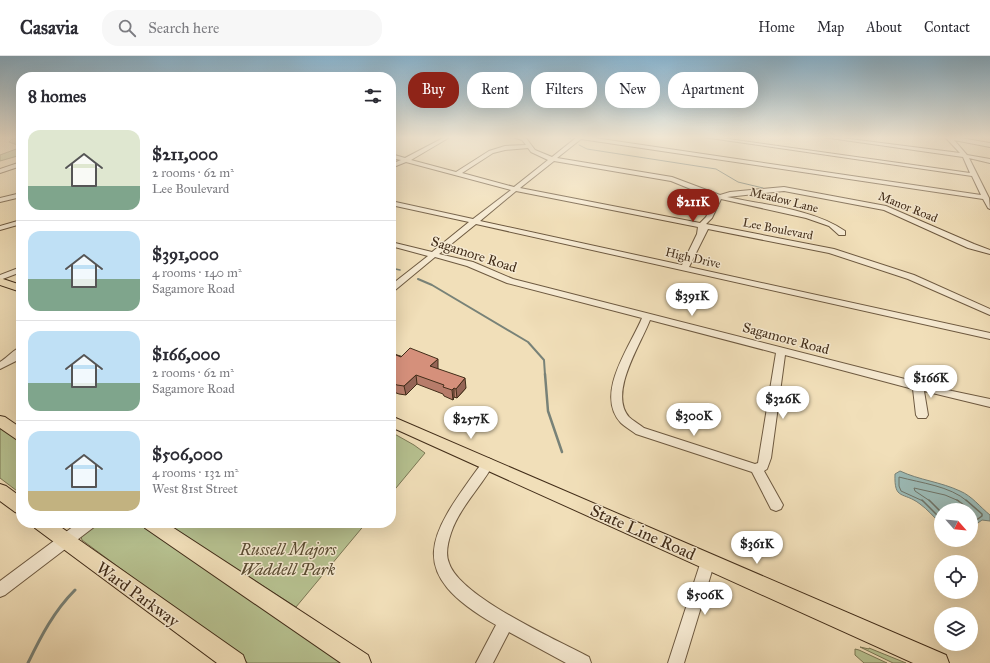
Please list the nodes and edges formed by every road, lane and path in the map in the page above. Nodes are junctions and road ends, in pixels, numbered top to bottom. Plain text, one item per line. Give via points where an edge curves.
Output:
1 (424, 165) edge
2 (469, 165) edge
3 (545, 165) edge
4 (591, 165) edge
5 (769, 165) edge
6 (906, 165) edge
7 (969, 165) edge
8 (16, 166) edge
9 (0, 171) edge
10 (454, 173) junction
11 (974, 175) junction
12 (515, 189) junction
13 (16, 196) edge
14 (720, 197) junction
15 (986, 198) junction
16 (0, 200) edge
17 (396, 204) edge
18 (990, 207) edge
19 (476, 222) junction
20 (16, 223) edge
21 (705, 226) junction
22 (0, 228) edge
23 (842, 233) dead end
24 (396, 245) edge
25 (990, 252) edge
26 (434, 255) junction
27 (684, 268) junction
28 (16, 271) edge
29 (2, 277) edge
30 (16, 278) edge
31 (396, 285) edge
32 (16, 286) edge
33 (990, 312) edge
34 (647, 316) junction
35 (990, 336) edge
36 (781, 351) junction
37 (16, 355) edge
38 (0, 366) edge
39 (918, 386) junction
40 (990, 403) edge
41 (922, 415) dead end
42 (0, 421) edge
43 (396, 423) edge
44 (16, 432) edge
45 (488, 463) junction
46 (756, 469) junction
47 (0, 491) edge
48 (16, 503) edge
49 (776, 505) dead end
50 (48, 528) edge
51 (82, 528) edge
52 (158, 528) edge
53 (65, 541) junction
54 (708, 561) junction
55 (0, 590) edge
56 (506, 622) junction
57 (235, 663) edge
58 (360, 663) edge
59 (484, 663) edge
60 (583, 663) edge
61 (676, 663) edge
62 (938, 663) edge

1 - 10 street, Lee Boulevard
2 - 10 street
3 - 12 street
4 - 14 street, Meadow Lane via 672,179
5 - 15 street
6 - 11 street
7 - 11 street
8 - 9 street
10 - 12 street, Lee Boulevard
11 - 15 street
12 - 19 street
12 - 21 street, Lee Boulevard
13 - 16 street
14 - 21 street
14 - 23 street, Meadow Lane via 808,216 831,225
14 - 25 street, Manor Road via 784,189 868,204 892,210
15 - 18 street
17 - 19 street, High Drive
19 - 26 street
19 - 27 street, High Drive
20 - 22 street
21 - 27 street
21 - 33 street, Lee Boulevard via 809,246 864,260 932,285
24 - 26 street, Sagamore Road
26 - 31 street
26 - 34 street, Sagamore Road via 478,267 510,281
27 - 35 street, High Drive
28 - 29 street
29 - 30 main road
29 - 32 main road
34 - 36 street, Sagamore Road
34 - 46 street via 617,382 616,401 623,417 630,426 640,431
36 - 39 street, Sagamore Road
36 - 46 street via 765,458 763,466
37 - 38 street
39 - 40 street, Sagamore Road
39 - 41 street
42 - 44 main road
43 - 45 main road, State Line Road
45 - 54 main road, State Line Road
45 - 56 street via 448,522 443,534 441,566 456,587 486,611
46 - 49 street
47 - 48 main road
50 - 53 main road, Ward Parkway
51 - 53 street
52 - 58 main road
53 - 55 street
53 - 57 main road, Ward Parkway
54 - 61 street
54 - 62 main road, State Line Road
56 - 59 street
56 - 60 street

